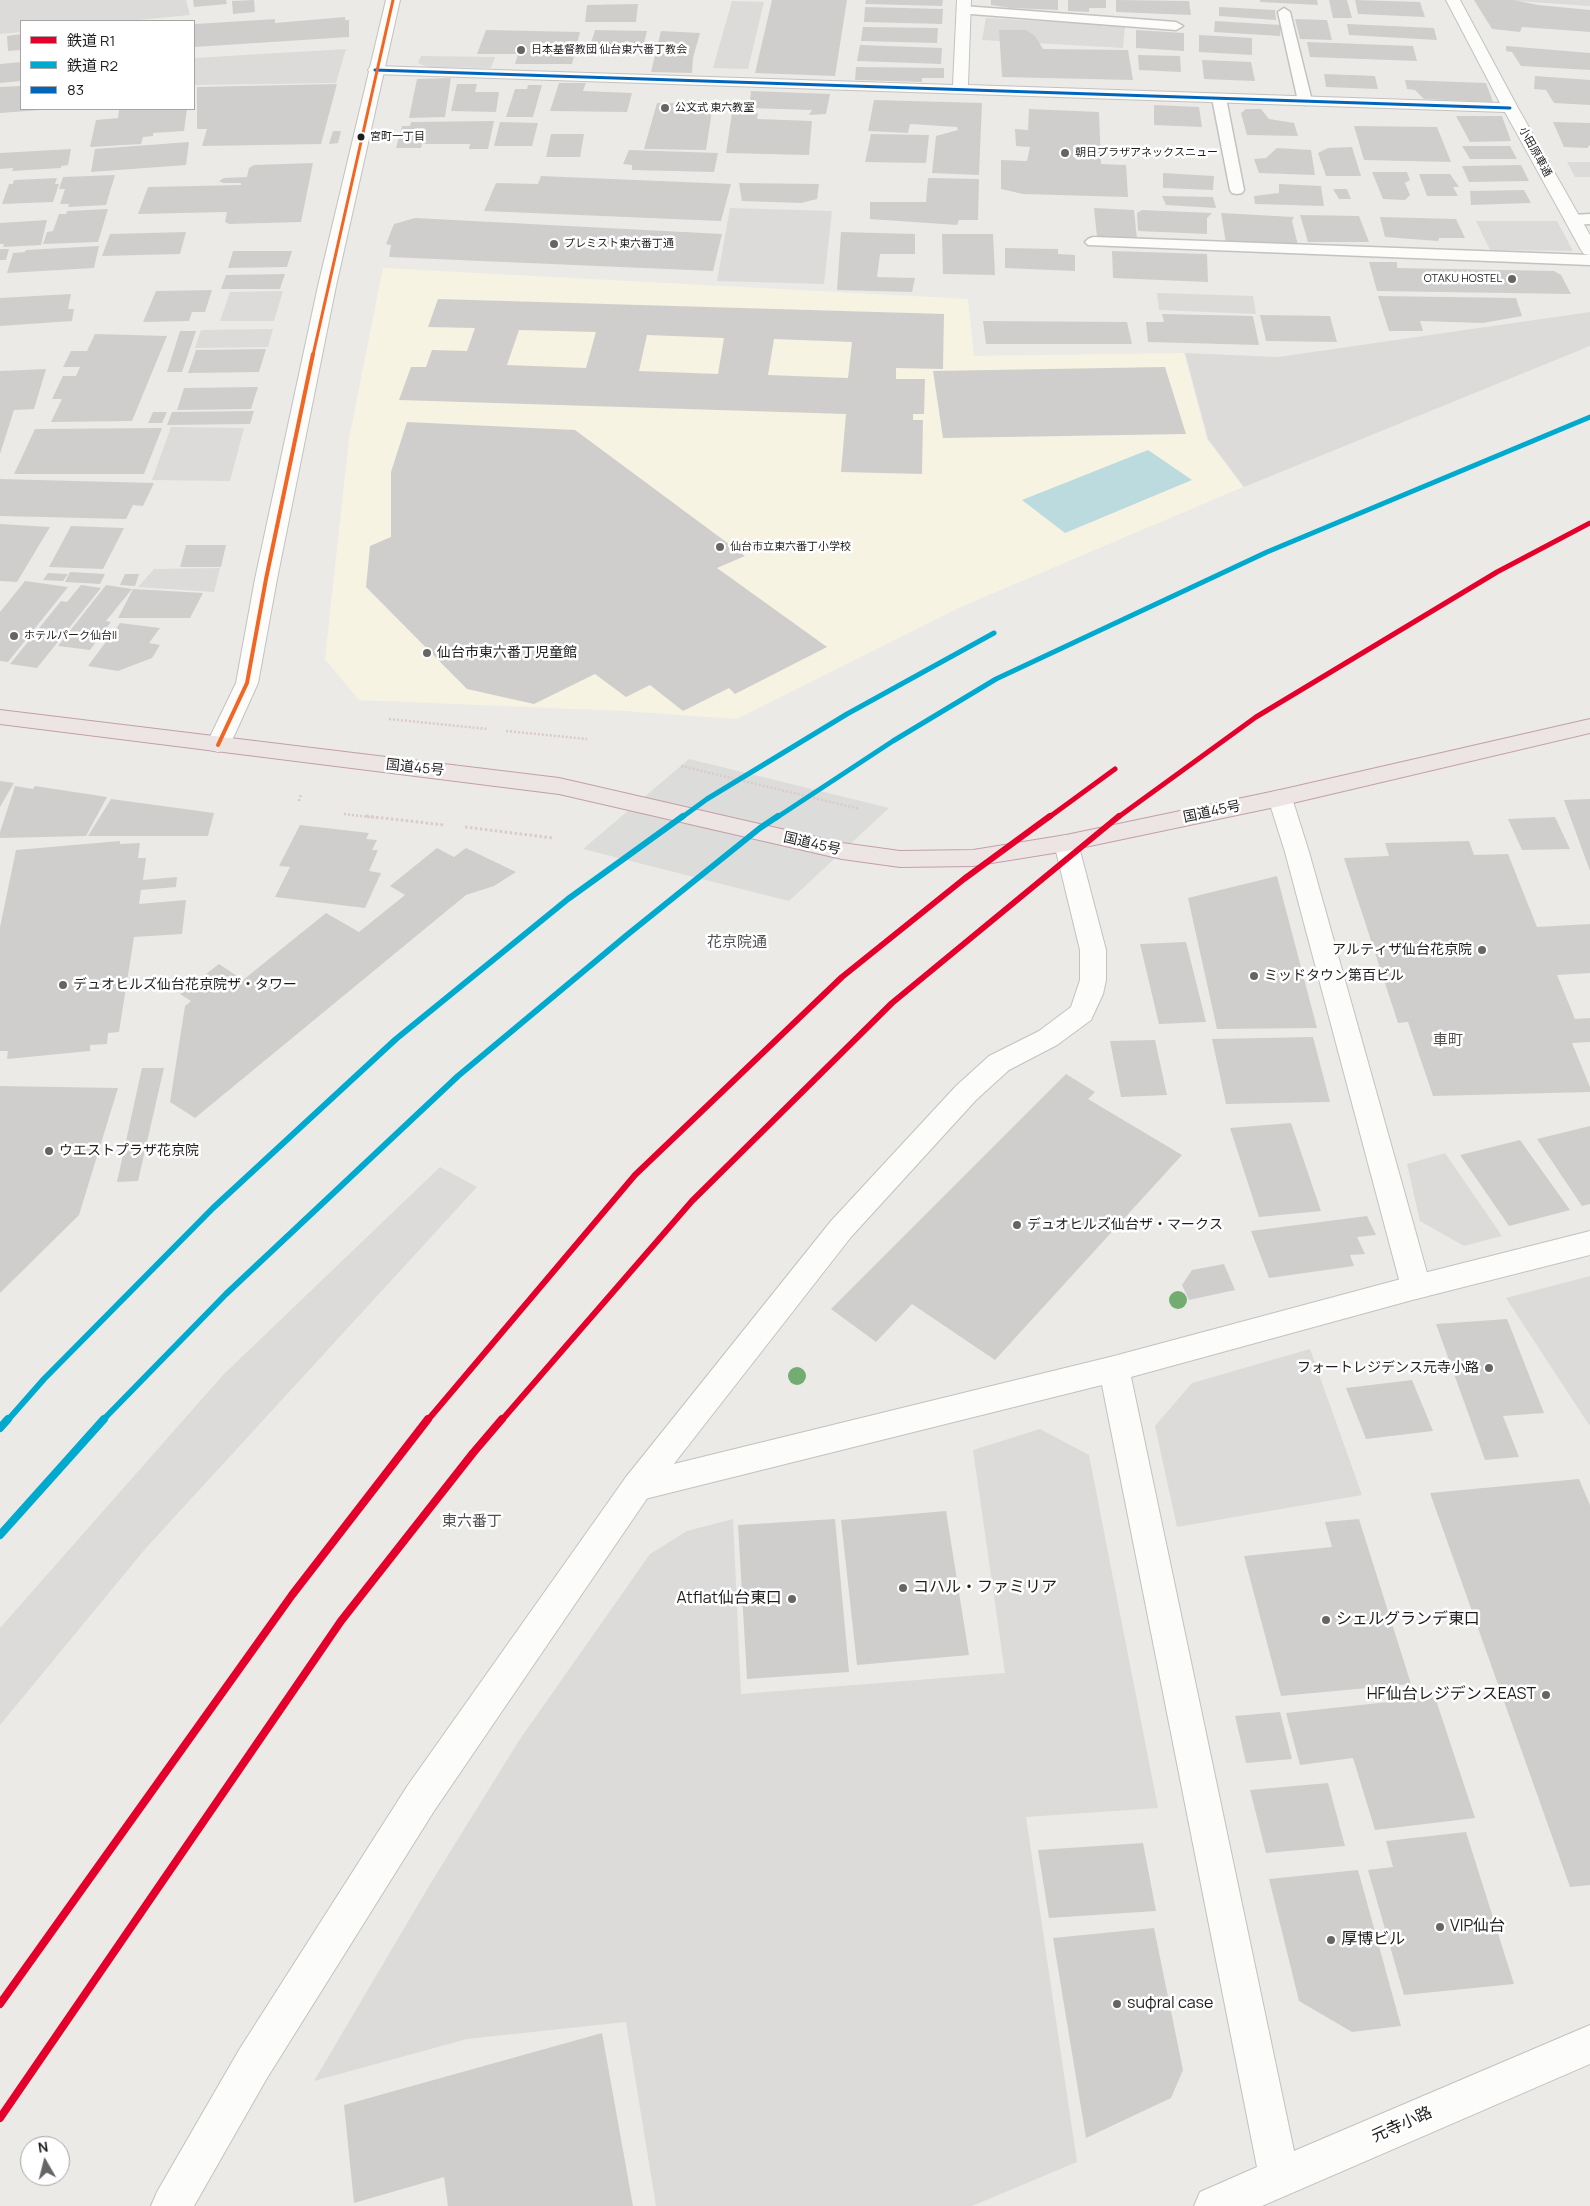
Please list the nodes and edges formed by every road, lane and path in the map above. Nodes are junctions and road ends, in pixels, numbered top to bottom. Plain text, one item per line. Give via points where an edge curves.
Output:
1 (393, 0) edge
2 (1453, 0) edge
3 (964, 5) edge
4 (1284, 12) dead end
5 (1176, 26) dead end
6 (375, 70) junction
7 (960, 89) junction
8 (1219, 98) junction
9 (1305, 101) junction
10 (1510, 108) junction
11 (1237, 190) dead end
12 (1590, 219) edge
13 (1573, 220) junction
14 (1093, 242) dead end
15 (1590, 250) edge
16 (1590, 260) edge
17 (0, 717) edge
18 (389, 719) dead end
19 (1590, 726) edge
20 (488, 729) dead end
21 (506, 731) dead end
22 (587, 739) dead end
23 (218, 745) junction
24 (681, 766) dead end
25 (1280, 798) junction
26 (863, 810) dead end
27 (344, 814) dead end
28 (444, 825) dead end
29 (465, 827) dead end
30 (554, 838) dead end
31 (1066, 842) junction
32 (1590, 1242) edge
33 (1416, 1287) junction
34 (1114, 1370) junction
35 (637, 1487) junction
36 (1590, 2044) edge
37 (1280, 2179) junction
38 (171, 2206) edge
39 (1214, 2206) edge

1 - 6 street
2 - 10 street, 小田原車通
3 - 5 lane
3 - 7 street
4 - 9 lane
6 - 7 street
6 - 23 street via 327,286 247,683
7 - 8 street
8 - 9 street
8 - 11 lane
9 - 10 street
10 - 13 street, 小田原車通
12 - 13 lane
13 - 15 street, 小田原車通
14 - 16 lane
17 - 23 highway, 国道45号
18 - 20 path
19 - 25 highway, 国道45号
21 - 22 path
23 - 31 highway, 国道45号 via 559,786 842,851 900,858 973,858
24 - 26 path
25 - 31 highway, 国道45号
25 - 33 street
27 - 28 path
29 - 30 path
31 - 35 street via 1094,950 1093,980 1082,1013 1048,1038 999,1063 966,1093 841,1229
32 - 33 street
33 - 34 street
34 - 35 street
34 - 37 street
35 - 38 street via 421,1798 253,2064
36 - 37 street, 元寺小路
37 - 39 street, 元寺小路

